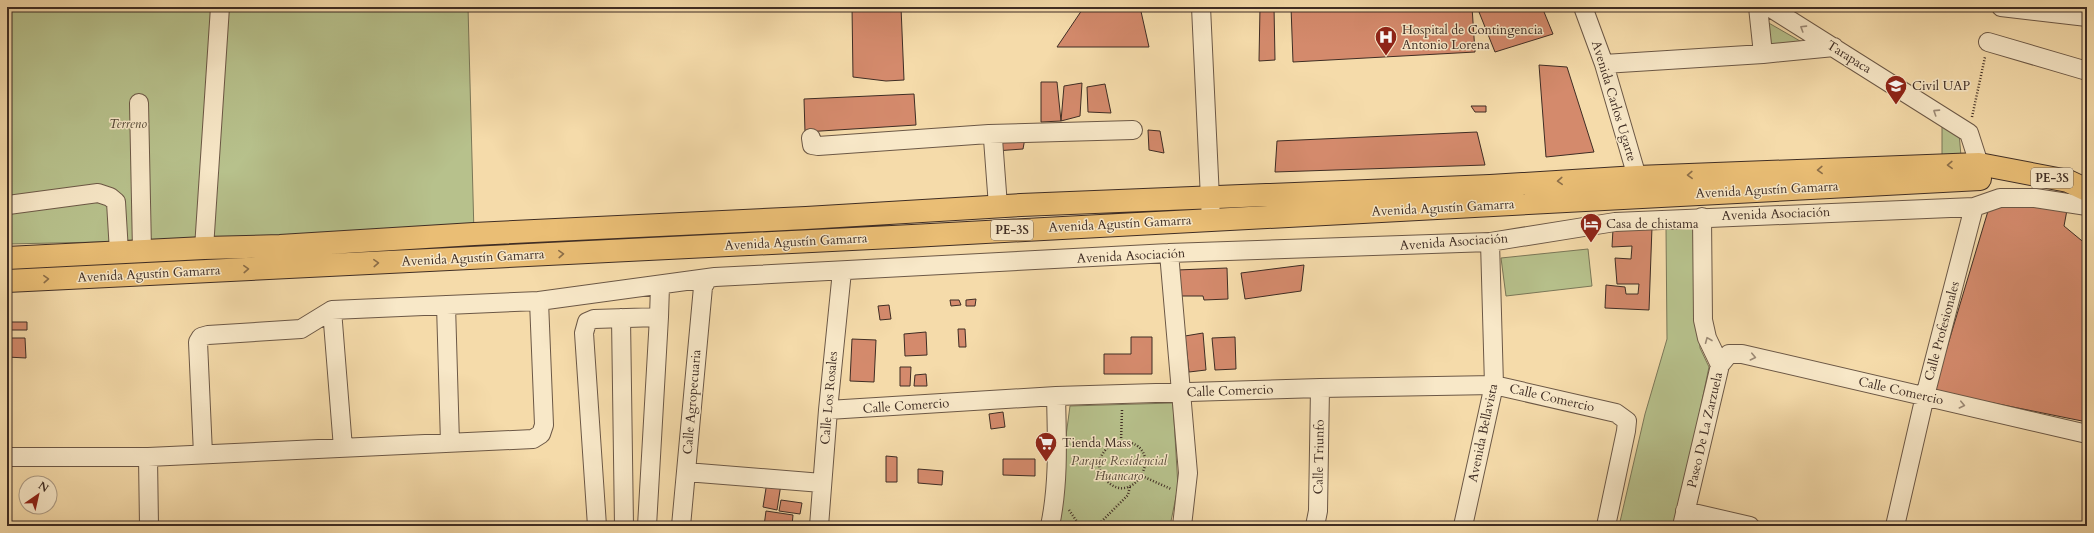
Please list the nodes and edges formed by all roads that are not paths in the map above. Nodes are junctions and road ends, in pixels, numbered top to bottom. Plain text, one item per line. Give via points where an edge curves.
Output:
1 (220, 7) edge
2 (1201, 7) edge
3 (1583, 7) edge
4 (1758, 7) edge
5 (1769, 7) edge
6 (2001, 7) edge
7 (2077, 14) edge
8 (1988, 42) road end
9 (1834, 47) junction
10 (1763, 54) junction
11 (1604, 64) junction
12 (2087, 71) edge
13 (139, 103) dead end
14 (1133, 130) dead end
15 (989, 134) junction
16 (811, 138) dead end
17 (1979, 164) junction
18 (2016, 171) junction
19 (1638, 186) junction
20 (2087, 190) edge
21 (1209, 196) junction
22 (8, 205) dead end
23 (998, 206) junction
24 (2087, 206) edge
25 (1974, 207) junction
26 (970, 208) junction
27 (1702, 217) junction
28 (1211, 220) junction
29 (972, 232) junction
30 (1490, 242) junction
31 (204, 248) junction
32 (142, 251) junction
33 (119, 252) junction
34 (1169, 254) junction
35 (282, 257) junction
36 (7, 258) edge
37 (842, 271) junction
38 (707, 280) junction
39 (7, 281) edge
40 (660, 286) junction
41 (539, 301) junction
42 (446, 305) junction
43 (332, 310) junction
44 (659, 317) junction
45 (620, 318) junction
46 (1720, 365) junction
47 (1494, 384) junction
48 (1320, 388) junction
49 (1182, 392) junction
50 (1056, 396) junction
51 (1925, 396) junction
52 (828, 410) junction
53 (2087, 434) edge
54 (450, 443) junction
55 (343, 448) junction
56 (203, 454) junction
57 (7, 457) edge
58 (148, 457) junction
59 (686, 472) junction
60 (822, 483) junction
61 (1684, 518) edge
62 (149, 526) edge
63 (597, 526) edge
64 (624, 526) edge
65 (647, 526) edge
66 (681, 526) edge
67 (819, 526) edge
68 (1050, 526) edge
69 (1182, 526) edge
70 (1316, 526) edge
71 (1463, 526) edge
72 (1606, 526) edge
73 (1750, 526) edge
74 (1895, 526) edge

1 - 31 street
2 - 21 street
3 - 11 street, Avenida Carlos Ugarte
4 - 10 street
9 -> 5 street, Tarapaca
6 - 7 street
8 - 12 street
9 - 10 street
17 -> 9 street, Tarapaca via 1969,133
10 - 11 street
11 - 19 street, Avenida Carlos Ugarte
13 - 32 street
14 - 15 street
15 - 16 street via 818,146 812,146
15 - 23 street via 993,139
17 - 18 highway, Avenida Agustín Gamarra / PE-3S
17 -> 19 highway, Avenida Agustín Gamarra / PE-3S
18 - 19 highway, Avenida Agustín Gamarra / PE-3S via 1979,179
18 - 20 highway, Avenida Agustín Gamarra / PE-3S via 2068,181
19 -> 21 highway, Avenida Agustín Gamarra / PE-3S via 1490,186
19 - 28 highway, Avenida Agustín Gamarra / PE-3S via 1506,205
21 - 23 highway, Avenida Agustín Gamarra / PE-3S
21 - 28 street
22 - 33 street via 98,193 110,198 116,202
23 - 26 highway, Avenida Agustín Gamarra / PE-3S
24 - 25 street, Avenida Asociación via 2035,198 2000,198
25 - 27 street, Avenida Asociación
25 - 51 street, Calle Profesionales
26 - 29 highway
26 - 35 highway, Avenida Agustín Gamarra / PE-3S
27 - 30 street, Avenida Asociación via 1615,222
46 -> 27 street, Paseo De La Zarzuela via 1706,338 1703,320
28 - 29 highway, Avenida Agustín Gamarra / PE-3S
35 -> 29 highway, Avenida Agustín Gamarra / PE-3S
30 - 34 street, Avenida Asociación
30 - 47 street, Avenida Bellavista
31 - 32 highway, Avenida Agustín Gamarra / PE-3S
31 - 35 highway, Avenida Agustín Gamarra / PE-3S
32 - 33 highway, Avenida Agustín Gamarra / PE-3S
33 - 36 highway, Avenida Agustín Gamarra / PE-3S
34 - 37 street, Avenida Asociación
34 - 49 street
39 -> 35 highway, Avenida Agustín Gamarra / PE-3S
37 - 38 street, Avenida Asociación via 715,277
37 - 52 street, Calle Los Rosales
38 - 40 street, Avenida Asociación
38 - 59 street, Calle Agropecuaria via 703,287
40 - 41 street, Avenida Asociación
40 - 44 street
41 - 42 street, Avenida Asociación
41 - 54 street via 544,424 540,434 533,439
42 - 43 street, Avenida Asociación
42 - 54 street
43 - 55 street
43 - 56 street via 300,329 201,337 198,342
44 - 45 street
44 - 65 street
45 - 63 street via 594,319 587,322 584,333
45 - 64 street
46 -> 51 street, Calle Comercio via 1729,354 1742,354
46 - 61 street, Paseo De La Zarzuela
47 - 48 street, Calle Comercio
47 - 71 street, Avenida Bellavista
47 - 72 street, Calle Comercio via 1616,413 1627,421
48 - 49 street, Calle Comercio
48 - 70 street, Calle Triunfo
49 - 50 street, Calle Comercio
49 - 69 street via 1188,473
50 - 52 street, Calle Comercio
50 - 68 street via 1058,462
51 -> 53 street, Calle Comercio
51 - 74 street, Calle Profesionales
52 - 60 street, Calle Los Rosales
54 - 55 street
55 - 56 street
56 - 58 street
57 - 58 street
58 - 62 street
59 - 60 street
59 - 66 street, Calle Agropecuaria
60 - 67 street, Calle Los Rosales
61 - 73 street

